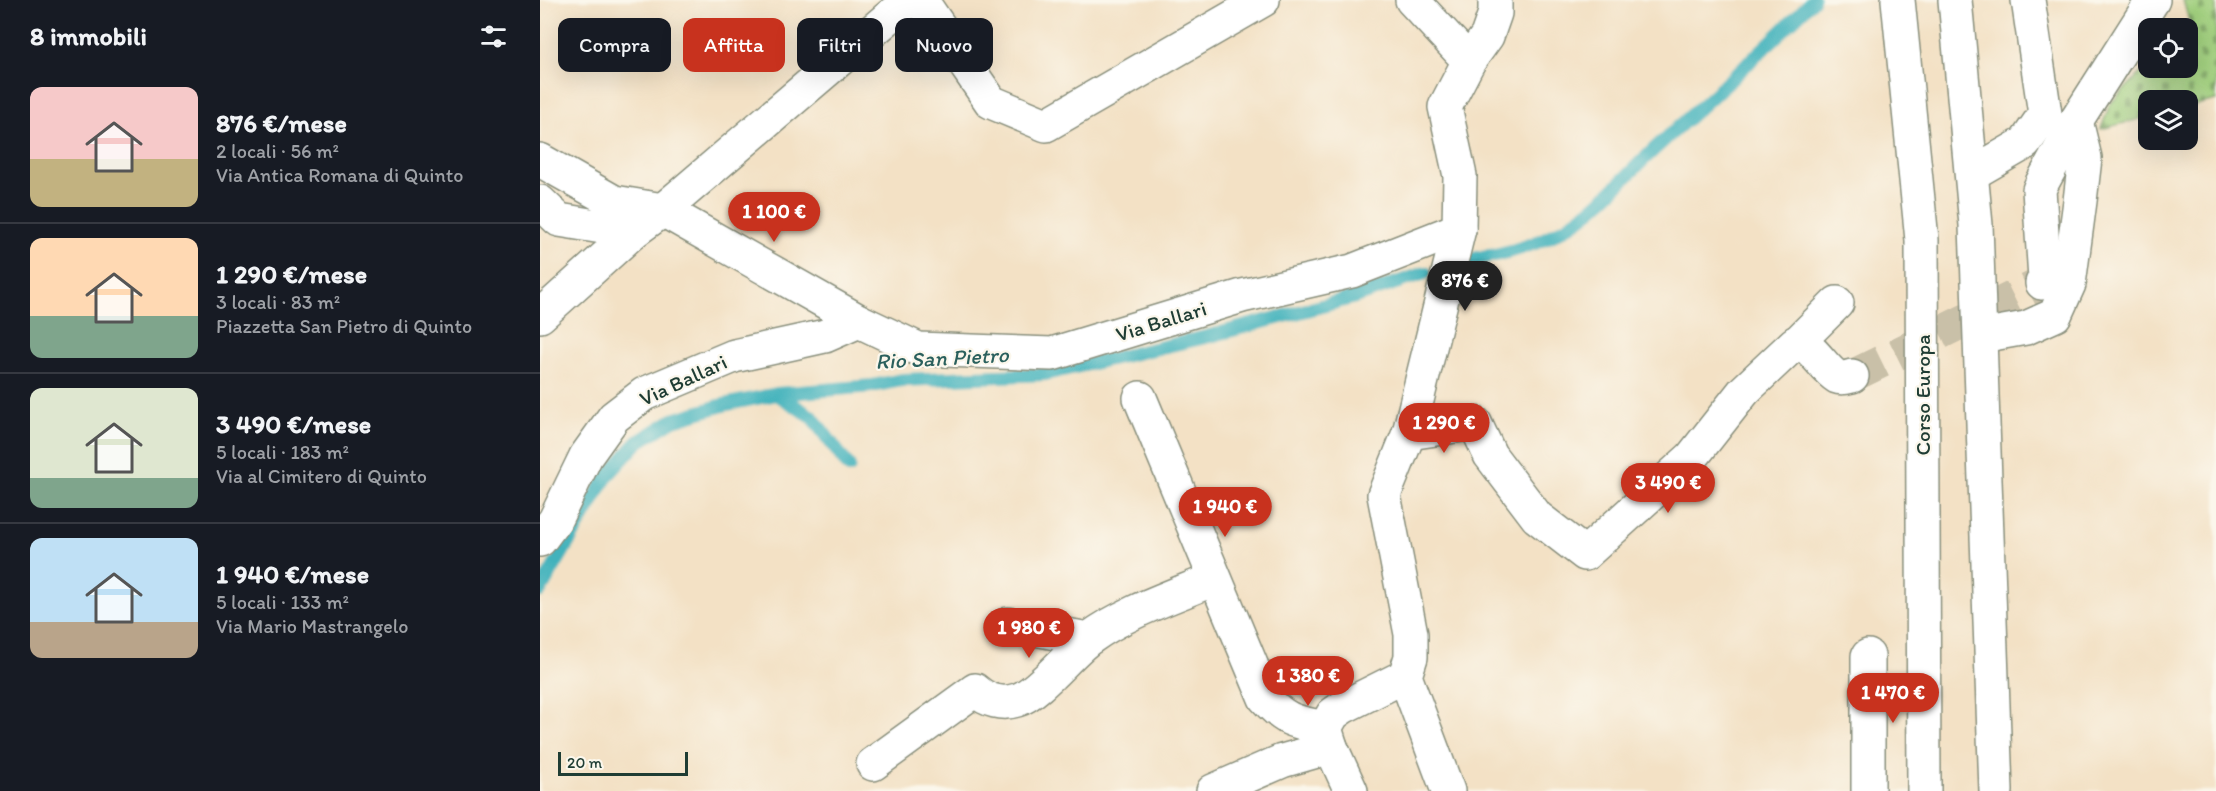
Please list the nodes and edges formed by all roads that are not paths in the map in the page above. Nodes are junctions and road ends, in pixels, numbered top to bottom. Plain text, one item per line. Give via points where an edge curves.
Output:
1 (909, 0) edge
2 (921, 0) edge
3 (1263, 0) edge
4 (1412, 0) edge
5 (1495, 0) edge
6 (1898, 0) edge
7 (1955, 0) edge
8 (2028, 0) edge
9 (2153, 0) edge
10 (1469, 61) junction
11 (2076, 121) junction
12 (540, 160) edge
13 (1972, 173) junction
14 (540, 202) edge
15 (663, 210) junction
16 (1459, 229) junction
17 (633, 232) junction
18 (2042, 283) dead end
19 (1837, 303) dead end
20 (540, 316) edge
21 (859, 321) junction
22 (1981, 336) junction
23 (1798, 342) junction
24 (1852, 376) dead end
25 (1140, 398) dead end
26 (1408, 433) junction
27 (540, 540) edge
28 (1214, 579) junction
29 (1002, 628) dead end
30 (1088, 639) junction
31 (1868, 657) dead end
32 (1405, 676) junction
33 (1328, 738) junction
34 (873, 764) dead end
35 (1213, 791) edge
36 (1351, 791) edge
37 (1448, 791) edge
38 (1868, 791) edge
39 (1924, 791) edge
40 (1996, 791) edge

1 - 15 street
2 - 3 street via 991,102 1046,125
4 - 10 street
5 - 10 street via 1487,36
6 - 39 street, Corso Europa via 1922,240
7 - 13 street
8 - 13 street via 2045,114 2025,144
9 - 11 street
10 - 16 street via 1445,107 1460,176
11 - 18 street via 2039,190 2045,278
11 - 22 street via 2085,158 2069,284 2055,315 2026,328
12 - 15 street via 614,202
13 - 22 street
14 - 17 street via 559,220
15 - 17 street
15 - 21 street, Via Ballari
16 - 21 street, Via Ballari via 1352,271 1242,296 1052,354 918,349
16 - 26 street
17 - 20 street
19 - 23 street
21 - 27 street, Via Ballari via 825,336 734,356 644,394 614,417 591,449 555,520
22 - 40 street
23 - 24 street via 1807,346 1837,377
23 - 26 street via 1744,391 1692,458 1585,554 1537,517 1490,455 1474,423
25 - 28 street
26 - 32 street via 1384,495 1411,634 1411,657
28 - 30 street via 1110,625
28 - 33 street via 1265,698 1279,713
29 - 30 street via 1008,624
30 - 34 street via 1020,700 993,701 975,690
31 - 38 street
32 - 33 street via 1333,714
32 - 37 street
33 - 35 street
33 - 36 street

